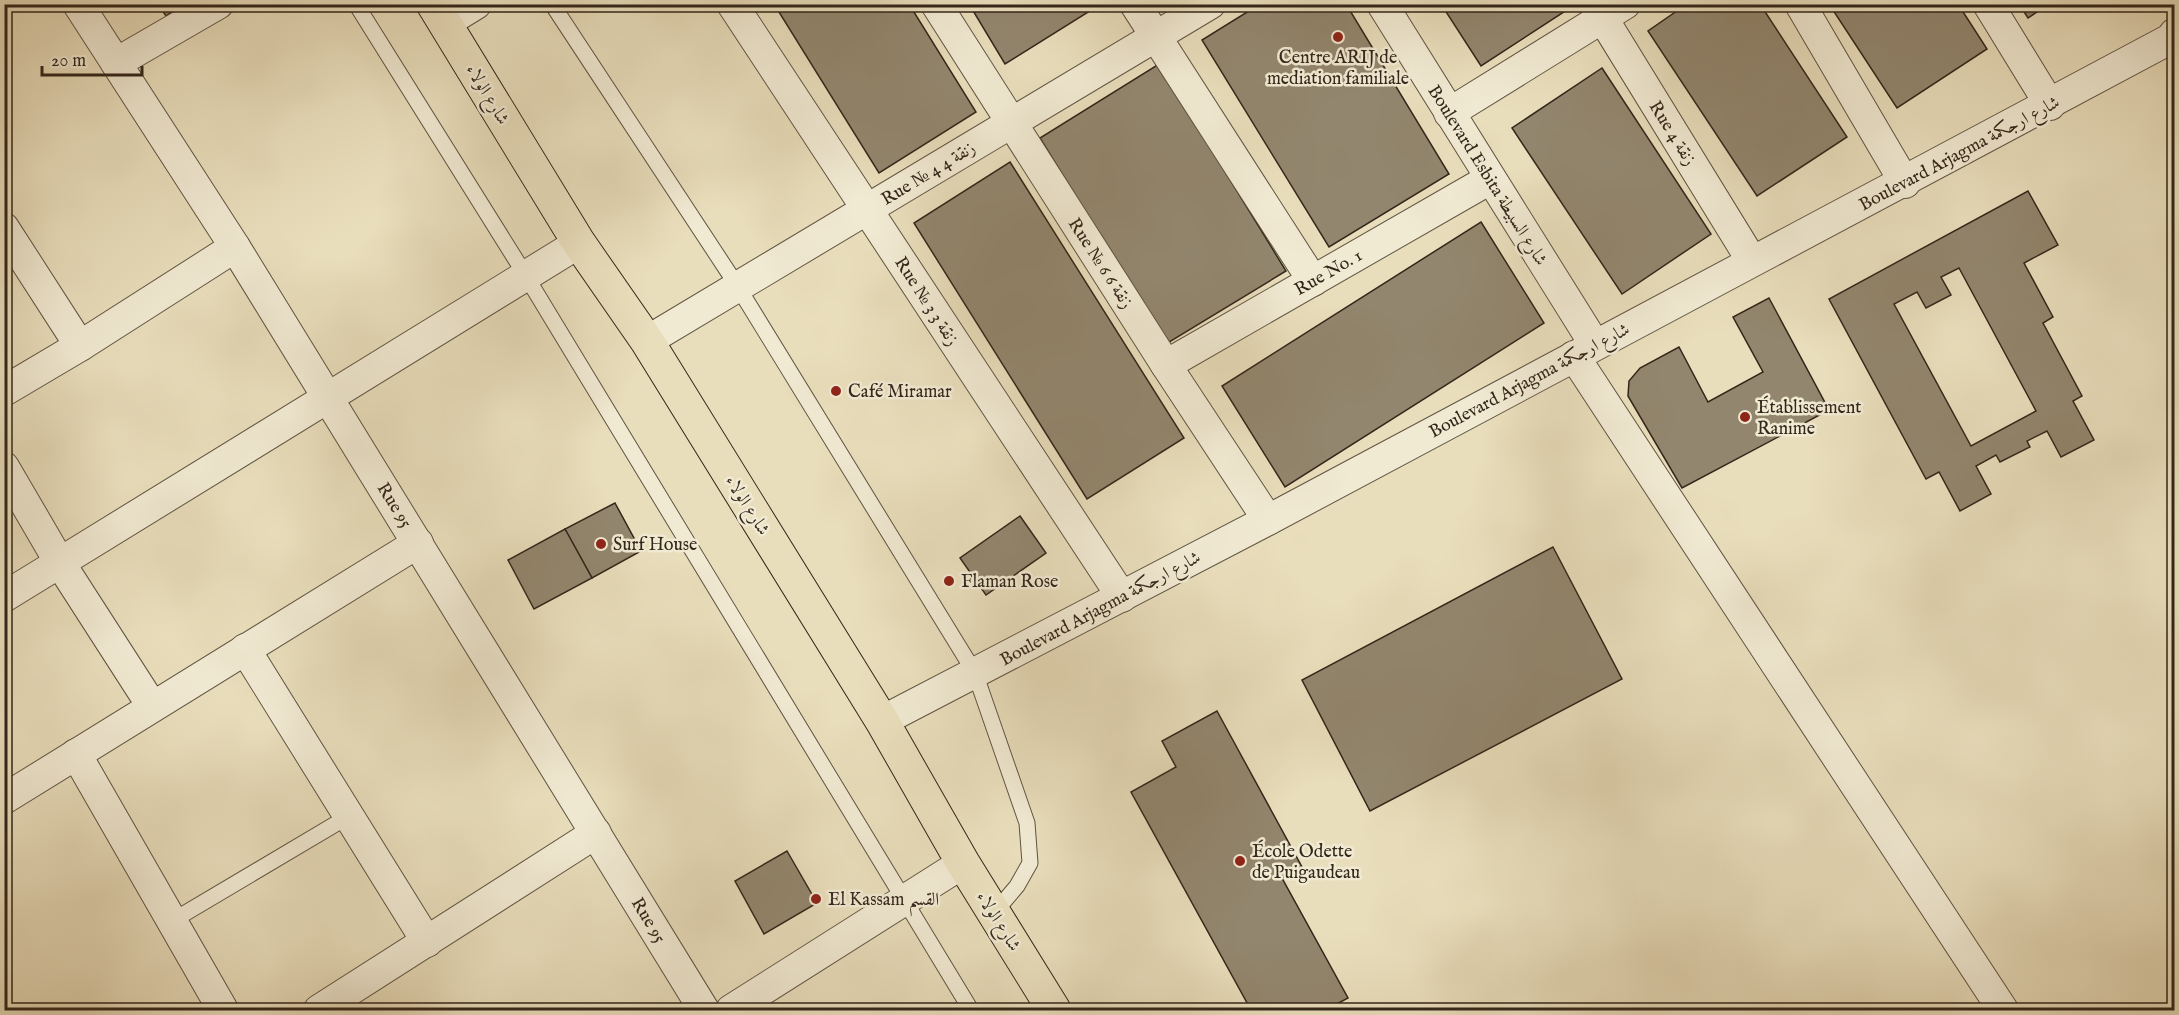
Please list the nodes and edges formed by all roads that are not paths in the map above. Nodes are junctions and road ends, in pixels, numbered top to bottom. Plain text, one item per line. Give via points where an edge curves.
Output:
1 (78, 4) edge
2 (218, 4) edge
3 (356, 4) edge
4 (476, 4) edge
5 (552, 4) edge
6 (732, 4) edge
7 (936, 4) edge
8 (1135, 4) edge
9 (1210, 4) edge
10 (1382, 4) edge
11 (1800, 4) edge
12 (1988, 4) edge
13 (1607, 9) edge
14 (439, 14) edge
15 (2175, 34) edge
16 (1156, 37) junction
17 (116, 63) junction
18 (2050, 105) junction
19 (1449, 113) junction
20 (1011, 123) junction
21 (1490, 179) junction
22 (1905, 183) junction
23 (867, 209) junction
24 (4, 228) edge
25 (579, 243) junction
26 (235, 247) junction
27 (1752, 261) junction
28 (526, 276) junction
29 (1313, 281) junction
30 (738, 287) junction
31 (647, 341) junction
32 (80, 346) junction
33 (1584, 350) junction
34 (1166, 365) junction
35 (4, 391) edge
36 (327, 399) junction
37 (4, 467) edge
38 (1268, 520) junction
39 (418, 543) junction
40 (60, 563) junction
41 (4, 597) edge
42 (1122, 597) junction
43 (245, 648) junction
44 (975, 673) junction
45 (152, 706) junction
46 (882, 721) junction
47 (76, 754) junction
48 (4, 798) edge
49 (349, 816) junction
50 (596, 833) junction
51 (963, 863) junction
52 (903, 902) junction
53 (994, 913) junction
54 (172, 921) junction
55 (427, 942) junction
56 (223, 1011) edge
57 (319, 1011) edge
58 (704, 1011) edge
59 (731, 1011) edge
60 (971, 1011) edge
61 (1054, 1011) edge
62 (2003, 1011) edge

1 - 17 street, Rue 95
2 - 17 street
3 - 28 lane
4 - 14 street
5 - 30 lane
6 - 23 street, Rue № 3 زنقة 3
7 - 20 street, Rue № 6 زنقة 6
8 - 16 street
9 - 16 street, Rue № 4 زنقة 4
10 - 19 street, Boulevard Esbita شارع السبيطة
11 - 22 street
12 - 18 street
13 - 19 street
13 - 27 street, Rue 4 زنقة
14 - 25 main road, شارع الولاء
15 - 18 street, Boulevard Arjagma شارع ارجكمة
16 - 20 street, Rue № 4 زنقة 4
16 - 29 street
17 - 26 street, Rue 95
18 - 22 street, Boulevard Arjagma شارع ارجكمة
19 - 21 street, Boulevard Esbita شارع السبيطة
20 - 23 street, Rue № 4 زنقة 4
20 - 34 street, Rue № 6 زنقة 6
21 - 29 street, Rue No. 1
21 - 33 street, Boulevard Esbita شارع السبيطة
22 - 27 street, Boulevard Arjagma شارع ارجكمة
23 - 30 street, Rue № 4 زنقة 4
23 - 42 street, Rue № 3 زنقة 3
24 - 32 street
25 - 28 street
25 - 31 main road, شارع الولاء
26 - 32 street
26 - 36 street, Rue 95
27 - 33 street, Boulevard Arjagma شارع ارجكمة
28 - 36 street
28 - 52 lane
29 - 34 street, Rue No. 1
30 - 31 street, Rue № 4 زنقة 4
30 - 44 lane
31 - 46 main road, شارع الولاء
32 - 35 street
33 - 38 street, Boulevard Arjagma شارع ارجكمة
33 - 62 street, Boulevard Esbita شارع السبيطة
34 - 38 street, Rue № 6 زنقة 6
36 - 39 street, Rue 95
36 - 40 street
37 - 40 street
38 - 42 street, Boulevard Arjagma شارع ارجكمة
39 - 43 street
39 - 50 street, Rue 95
40 - 41 street
40 - 45 street
42 - 44 street, Boulevard Arjagma شارع ارجكمة
43 - 45 street
43 - 49 street
44 - 46 street, Boulevard Arjagma شارع ارجكمة
44 - 53 lane via 1027,823 1029,843 1030,863
45 - 47 street
46 - 51 main road, شارع الولاء
47 - 48 street
47 - 54 street
49 - 54 lane
49 - 55 street
50 - 55 street
50 - 58 street, Rue 95
51 - 52 street
51 - 53 main road, شارع الولاء
52 - 59 street
52 - 60 lane
53 - 61 main road, شارع الولاء
54 - 56 street
55 - 57 street

